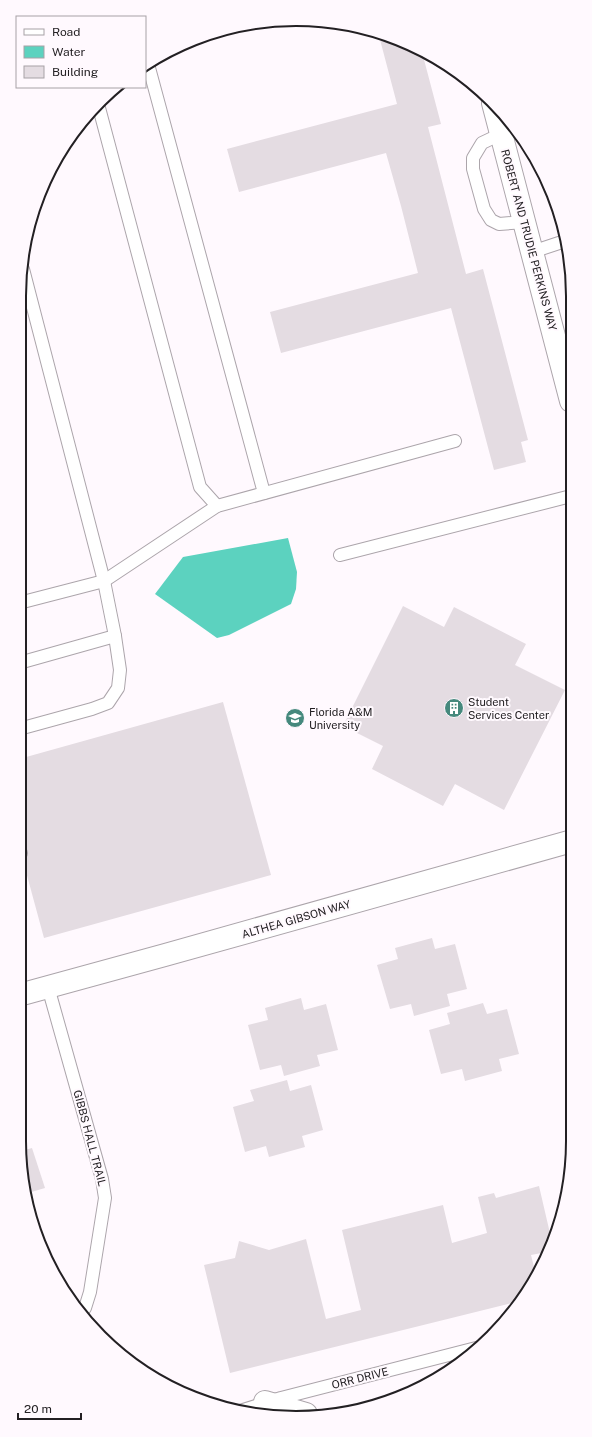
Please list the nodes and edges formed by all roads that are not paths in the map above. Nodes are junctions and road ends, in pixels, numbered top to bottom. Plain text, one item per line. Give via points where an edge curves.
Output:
1 (150, 70) edge
2 (100, 111) edge
3 (496, 115) edge
4 (501, 134) junction
5 (524, 222) junction
6 (561, 243) edge
7 (532, 252) junction
8 (27, 280) edge
9 (566, 382) edge
10 (455, 441) dead end
11 (264, 493) junction
12 (566, 497) edge
13 (217, 506) junction
14 (340, 555) dead end
15 (104, 581) junction
16 (26, 601) edge
17 (116, 636) junction
18 (26, 661) edge
19 (26, 727) edge
20 (566, 844) edge
21 (48, 987) junction
22 (26, 992) edge
23 (85, 1309) edge
24 (463, 1353) edge
25 (262, 1409) edge

1 - 11 lane
2 - 13 lane via 200,487
3 - 4 street, ROBERT AND TRUDIE PERKINS WAY
4 - 5 street, ROBERT AND TRUDIE PERKINS WAY
4 - 5 lane via 482,143 473,158 478,189 484,209 491,220 499,224
5 - 7 street, ROBERT AND TRUDIE PERKINS WAY
6 - 7 lane
7 - 9 street, ROBERT AND TRUDIE PERKINS WAY
8 - 15 lane
10 - 11 lane
11 - 13 lane
12 - 14 lane
13 - 15 lane
15 - 16 lane
15 - 17 lane
17 - 18 lane
17 - 19 lane via 120,670 118,688 108,703
20 - 21 street, ALTHEA GIBSON WAY
21 - 22 street, ALTHEA GIBSON WAY
21 - 23 lane, GIBBS HALL TRAIL via 102,1179 105,1198
24 - 25 lane, ORR DRIVE

